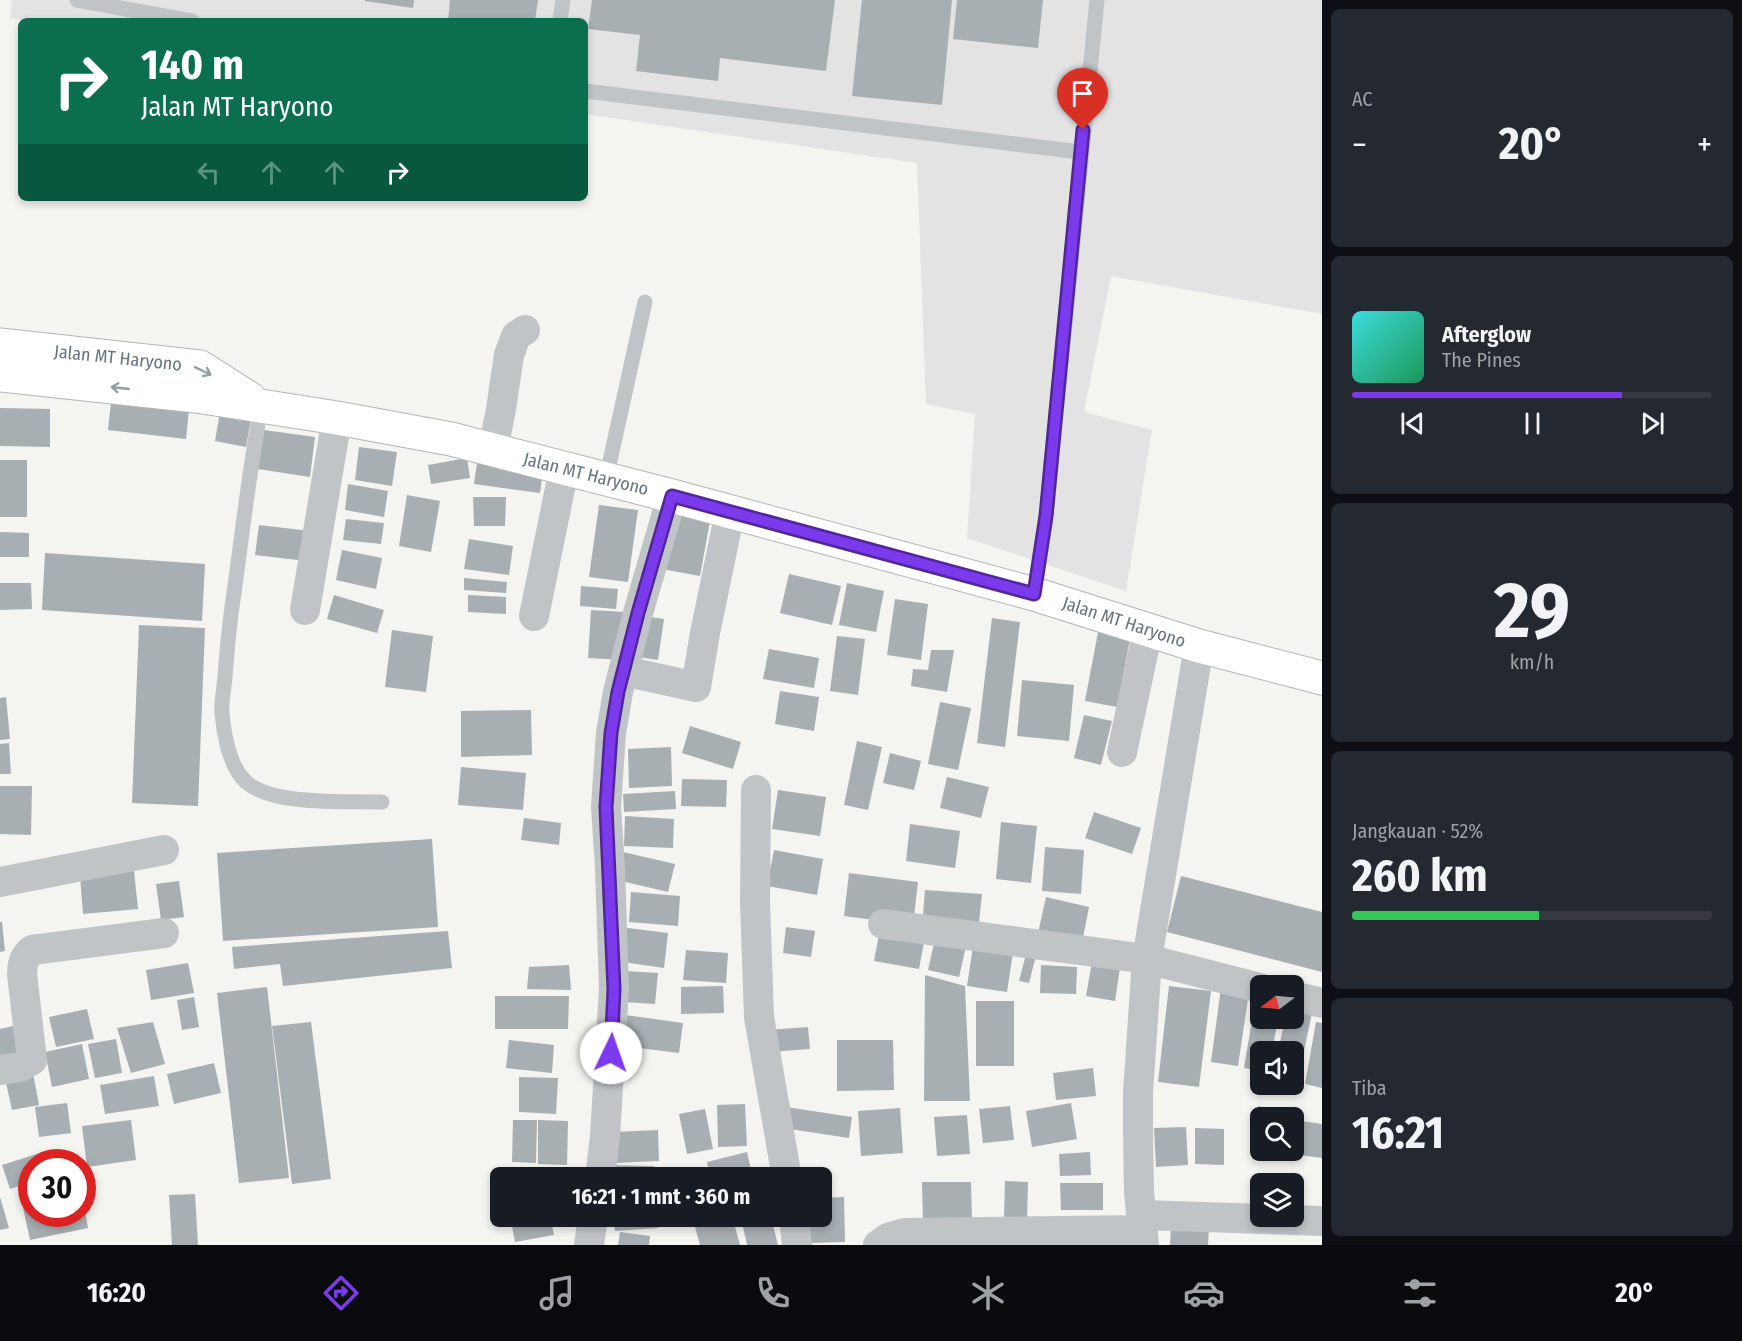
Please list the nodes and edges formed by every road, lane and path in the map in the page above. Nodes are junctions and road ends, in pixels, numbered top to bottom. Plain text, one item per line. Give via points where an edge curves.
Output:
1 (77, 0) edge
2 (563, 0) edge
3 (1096, 0) edge
4 (176, 18) edge
5 (560, 18) edge
6 (588, 91) edge
7 (1080, 152) junction
8 (645, 302) dead end
9 (525, 330) dead end
10 (0, 345) edge
11 (0, 375) edge
12 (261, 407) junction
13 (337, 418) junction
14 (493, 450) junction
15 (564, 469) junction
16 (606, 479) junction
17 (672, 496) junction
18 (730, 512) junction
19 (1034, 594) junction
20 (305, 610) dead end
21 (534, 616) dead end
22 (1148, 630) junction
23 (1199, 646) junction
24 (624, 671) junction
25 (1322, 678) edge
26 (1122, 752) dead end
27 (756, 790) dead end
28 (382, 802) dead end
29 (164, 850) dead end
30 (0, 882) edge
31 (883, 924) dead end
32 (164, 933) dead end
33 (1147, 959) junction
34 (1250, 985) edge
35 (1304, 999) edge
36 (1322, 1004) edge
37 (0, 1070) edge
38 (601, 1167) edge
39 (785, 1167) edge
40 (1322, 1221) edge
41 (591, 1227) edge
42 (795, 1227) edge
43 (1142, 1230) edge
44 (589, 1245) edge
45 (797, 1245) edge
46 (878, 1245) edge

1 - 4 lane
2 - 5 lane
3 - 7 lane
6 - 7 lane
7 - 19 lane via 1046,516
8 - 16 lane
9 - 14 street via 516,336 509,355
10 -> 12 main road, Jalan MT Haryono via 200,367
12 -> 11 main road, Jalan MT Haryono via 196,396
12 - 13 main road, Jalan MT Haryono
12 - 28 lane via 229,628 222,711 227,743 245,780 270,795
13 - 14 main road, Jalan MT Haryono
13 - 20 street
14 - 15 main road, Jalan MT Haryono
15 - 16 main road, Jalan MT Haryono
15 - 21 street
16 - 17 main road, Jalan MT Haryono
17 - 18 main road, Jalan MT Haryono
17 - 24 street
18 - 19 main road, Jalan MT Haryono
18 - 24 street via 696,687
19 - 22 main road, Jalan MT Haryono
22 - 23 main road, Jalan MT Haryono
22 - 26 street
23 - 25 main road, Jalan MT Haryono
23 - 33 street
24 - 38 street via 611,733 606,807 614,989
27 - 39 street via 759,1017
29 - 30 street
31 - 33 street
32 - 37 street via 32,950 27,954 22,974 32,1060 20,1067
33 - 34 street
33 - 43 street via 1138,1093
35 - 36 street
40 - 43 street
41 - 44 street
42 - 45 street
43 - 46 street via 905,1233

